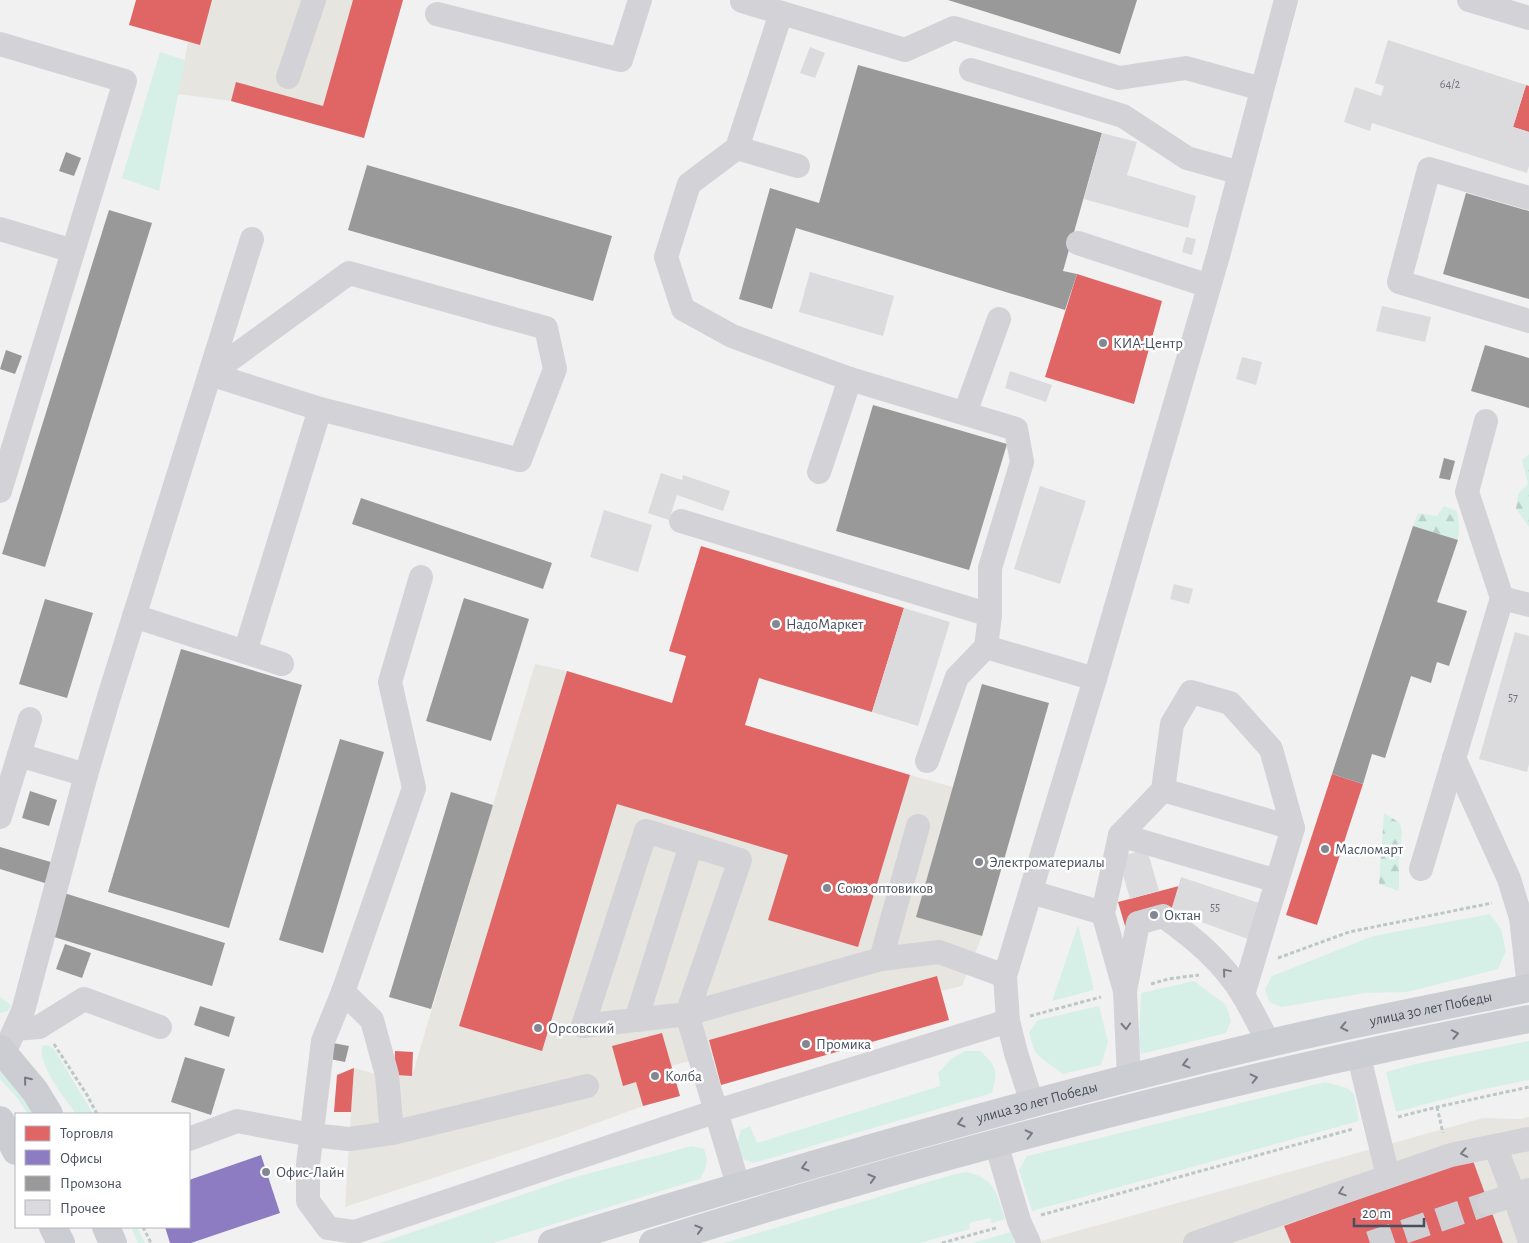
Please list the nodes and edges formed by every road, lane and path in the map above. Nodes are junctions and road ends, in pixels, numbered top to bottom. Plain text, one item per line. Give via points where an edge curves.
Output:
1 (314, 0) edge
2 (640, 0) edge
3 (743, 0) edge
4 (1286, 0) edge
5 (1469, 0) edge
6 (781, 13) junction
7 (437, 14) dead end
8 (1529, 18) edge
9 (0, 44) edge
10 (971, 70) dead end
11 (288, 77) dead end
12 (1262, 89) junction
13 (737, 148) junction
14 (798, 166) dead end
15 (1240, 173) junction
16 (1529, 198) edge
17 (0, 229) edge
18 (252, 239) dead end
19 (1078, 243) dead end
20 (74, 251) junction
21 (1209, 286) junction
22 (999, 319) dead end
23 (1529, 321) edge
24 (210, 374) junction
25 (850, 379) junction
26 (320, 409) junction
27 (965, 413) junction
28 (1486, 422) dead end
29 (5, 455) edge
30 (819, 472) dead end
31 (0, 491) edge
32 (681, 521) dead end
33 (420, 577) dead end
34 (1502, 598) junction
35 (1529, 605) edge
36 (990, 615) junction
37 (134, 616) junction
38 (986, 647) junction
39 (245, 652) junction
40 (282, 664) dead end
41 (1095, 679) junction
42 (30, 719) dead end
43 (19, 756) junction
44 (1454, 758) junction
45 (927, 761) dead end
46 (86, 775) junction
47 (1163, 790) junction
48 (0, 817) edge
49 (918, 826) dead end
50 (1294, 828) junction
51 (1120, 835) junction
52 (691, 845) junction
53 (1421, 869) dead end
54 (1277, 881) junction
55 (1030, 892) junction
56 (1102, 913) junction
57 (1525, 917) edge
58 (881, 959) junction
59 (1005, 976) junction
60 (1529, 988) edge
61 (1125, 991) junction
62 (343, 992) junction
63 (1243, 994) junction
64 (687, 1014) junction
65 (1529, 1019) edge
66 (636, 1020) junction
67 (1008, 1021) junction
68 (160, 1027) dead end
69 (1268, 1043) junction
70 (6, 1044) edge
71 (1358, 1053) junction
72 (1129, 1078) junction
73 (588, 1086) dead end
74 (1529, 1087) edge
75 (1032, 1103) junction
76 (717, 1112) junction
77 (49, 1113) edge
78 (0, 1120) edge
79 (1375, 1123) junction
80 (392, 1133) junction
81 (312, 1135) junction
82 (190, 1139) edge
83 (1529, 1140) edge
84 (996, 1142) junction
85 (1495, 1146) junction
86 (15, 1149) edge
87 (1388, 1176) junction
88 (738, 1185) junction
89 (1522, 1193) edge
90 (1489, 1203) tunnel mouth
91 (1019, 1221) junction
92 (54, 1228) edge
93 (106, 1228) edge
94 (144, 1228) edge
95 (1529, 1240) edge
96 (61, 1243) edge
97 (112, 1243) edge
98 (151, 1243) edge
99 (552, 1243) edge
100 (653, 1243) edge
101 (942, 1243) edge
102 (1029, 1243) edge
103 (1196, 1243) edge

1 - 11 lane
2 - 7 lane via 621,60
3 - 6 lane
4 - 12 lane
5 - 8 lane
6 - 12 lane via 905,50 954,28 1119,78 1186,68
6 - 13 lane
9 - 20 lane via 126,81
10 - 15 lane via 1123,116 1187,158
12 - 15 lane
13 - 14 lane
13 - 25 lane via 689,184 666,257 683,309 732,336
15 - 21 lane
16 - 23 lane via 1429,169 1400,282
17 - 20 lane
18 - 24 lane
19 - 21 lane
20 - 29 lane
21 - 41 lane
22 - 27 lane
24 - 26 lane
24 - 26 lane via 349,273 546,328 555,369 520,460
24 - 37 lane
25 - 27 lane
25 - 30 lane
26 - 39 lane
27 - 36 lane via 1016,429 1022,462 990,568
28 - 34 lane via 1467,492
29 - 31 lane
32 - 36 lane
33 - 62 lane via 390,682 414,788
34 - 35 lane
34 - 44 lane
36 - 38 lane
37 - 39 lane
37 - 46 lane
38 - 41 lane
38 - 45 lane via 957,677
39 - 40 lane
41 - 55 lane
42 - 43 lane
43 - 46 lane
43 - 48 lane
44 - 53 lane
44 - 57 lane
46 - 70 lane via 23,1011
47 - 50 lane
47 - 50 lane via 1172,724 1191,692 1230,703 1271,749
47 - 51 lane
49 - 58 lane
50 - 54 lane
51 - 54 lane
51 - 56 lane
52 - 64 lane via 740,860
52 - 66 lane
52 - 66 lane via 646,831 583,1026
54 - 63 lane
55 - 56 lane
55 - 59 lane
56 - 61 lane
57 - 60 lane
58 - 59 lane via 939,952
58 - 64 lane
59 - 67 lane
60 -> 69 main road, улица 30 лет Победы
63 -> 61 lane via 1193,937 1163,916 1138,923
61 -> 72 lane
62 - 80 lane via 372,1020 388,1075
62 - 81 lane via 323,1041
63 - 69 lane
64 - 66 lane
64 - 76 lane
71 -> 65 main road, улица 30 лет Победы
67 - 75 lane
67 - 76 lane
68 - 70 lane via 84,999
69 -> 72 main road, улица 30 лет Победы
77 -> 70 main road
71 - 79 lane
84 -> 71 main road, улица 30 лет Победы
72 - 75 main road, улица 30 лет Победы
73 - 80 lane
74 - 79 path
75 -> 88 main road, улица 30 лет Победы
76 - 81 lane via 355,1232 328,1228 308,1201
76 - 88 lane
78 - 86 main road
79 - 87 lane
79 - 91 path
80 - 81 lane via 349,1139
81 - 82 lane via 237,1121
83 - 85 lane
84 - 91 lane
100 -> 84 main road, улица 30 лет Победы
85 -> 87 lane
85 - 89 lane
87 -> 103 lane
88 - 99 main road, улица 30 лет Победы
89 - 90 lane
89 - 95 lane
91 - 101 path
91 - 102 lane
92 - 96 main road
93 - 97 main road
94 - 98 path

